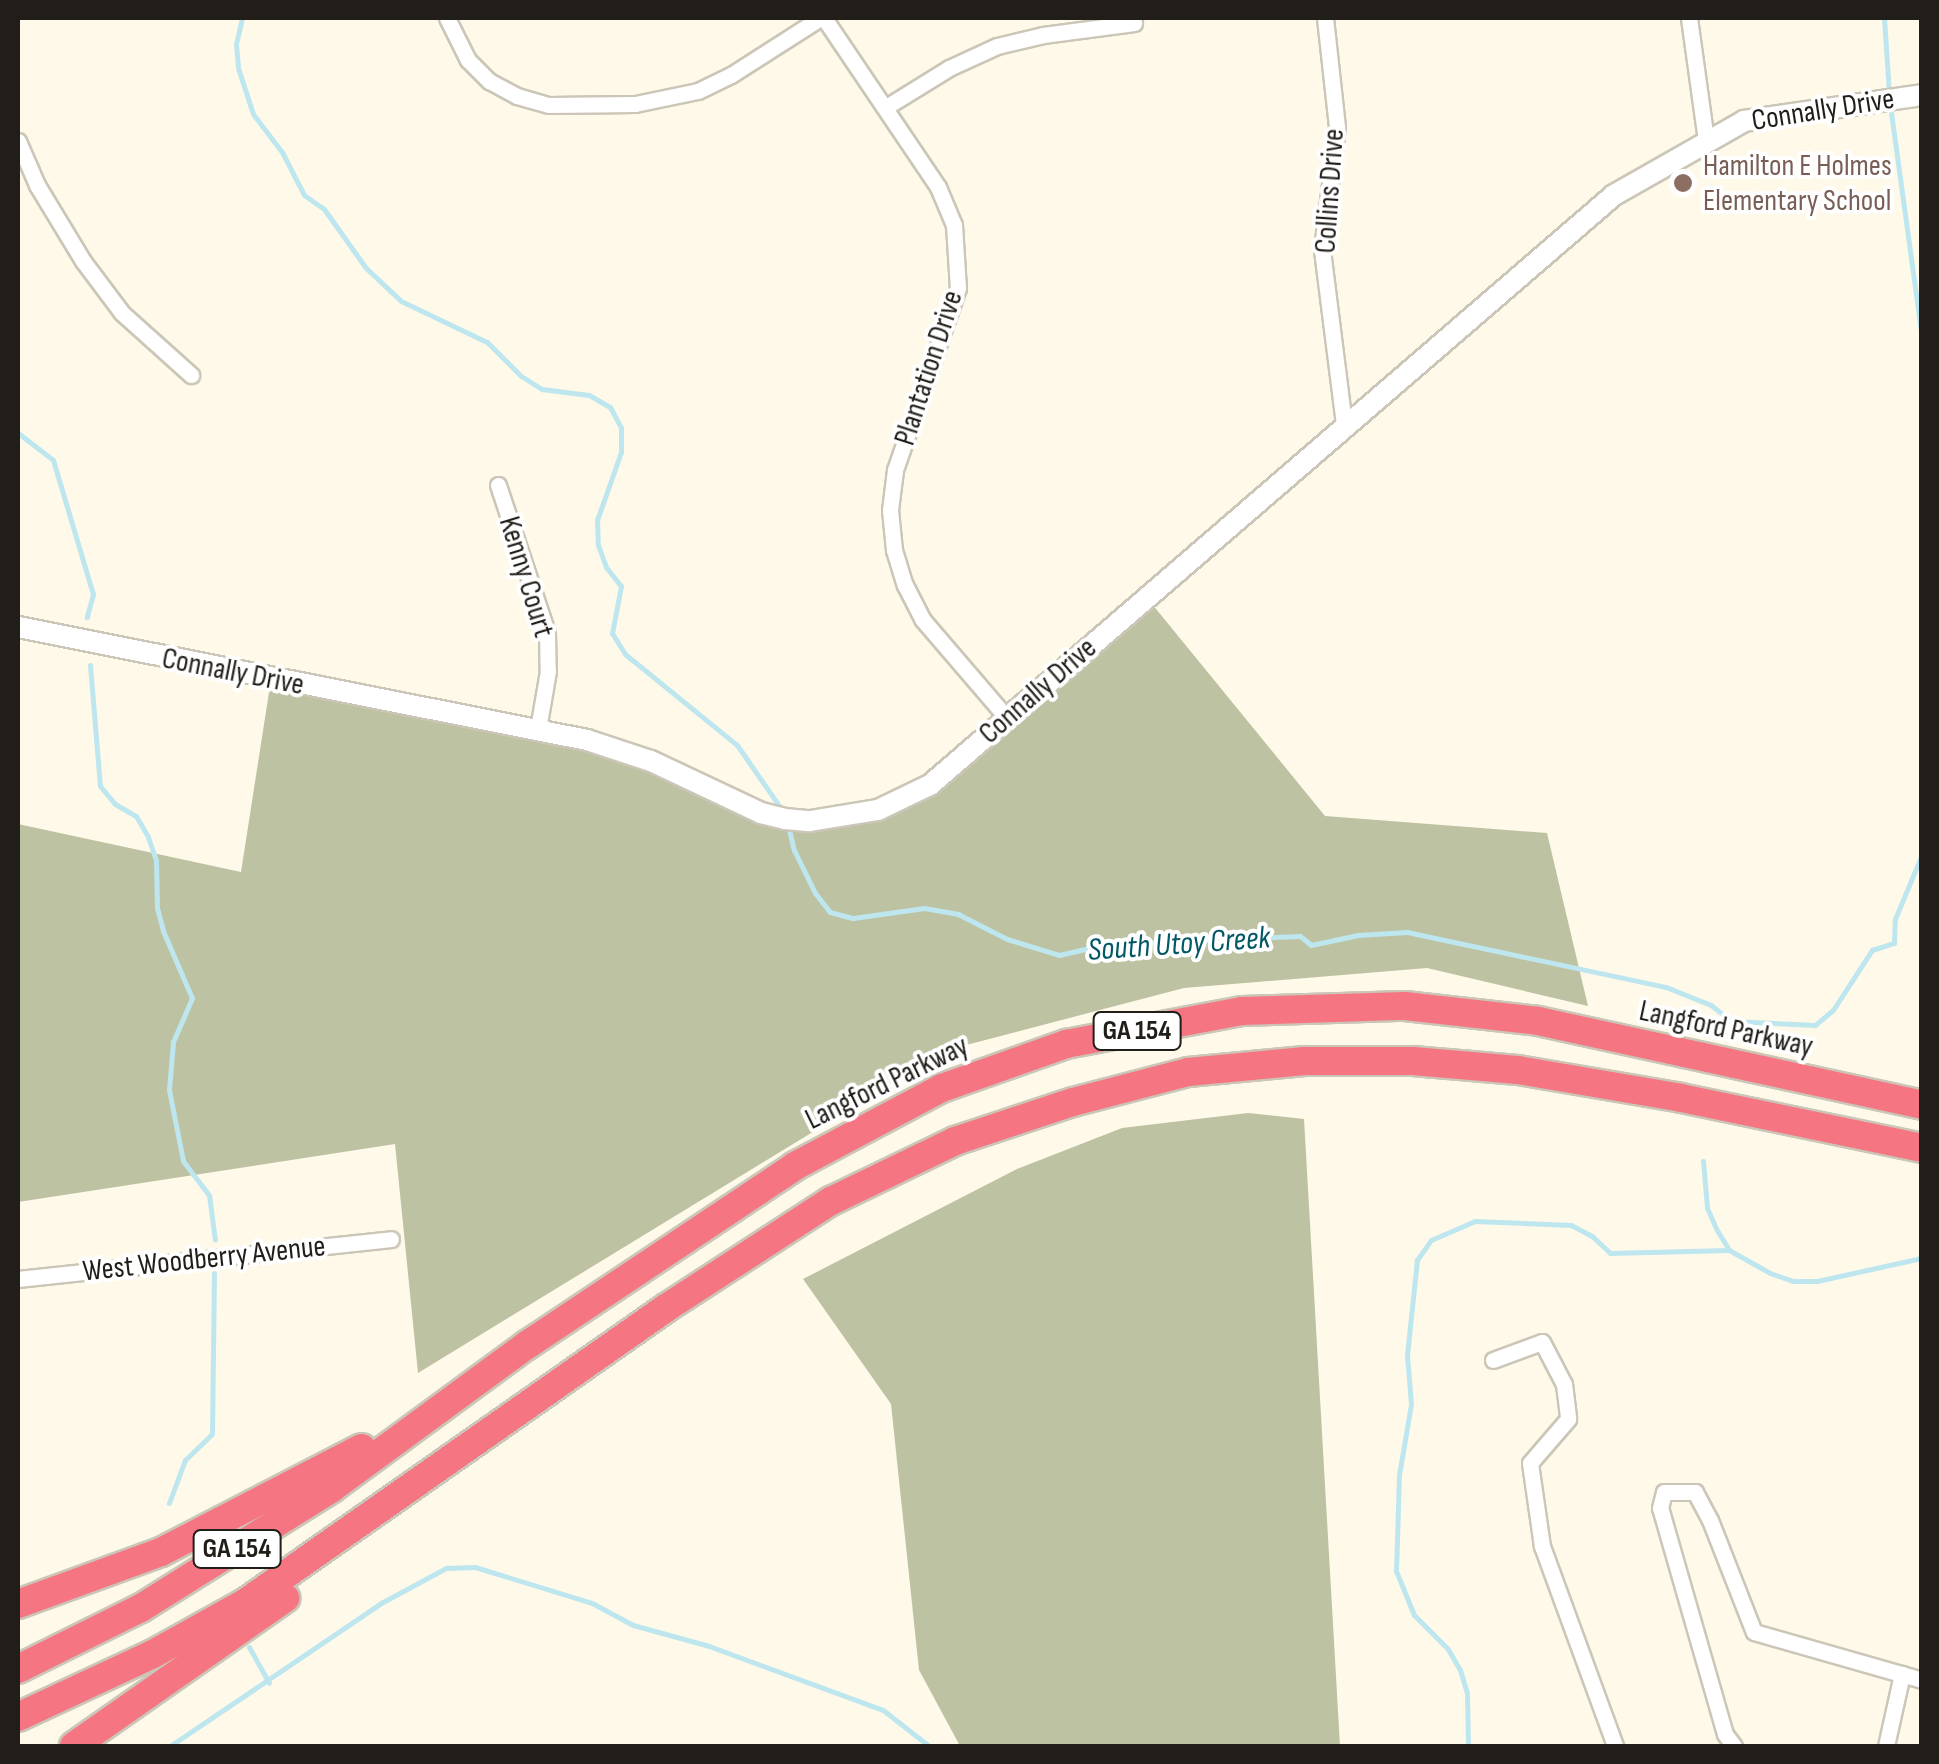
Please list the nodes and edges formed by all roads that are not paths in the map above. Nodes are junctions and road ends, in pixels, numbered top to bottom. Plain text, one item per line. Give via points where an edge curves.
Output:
1 (447, 18) edge
2 (822, 18) edge
3 (1325, 18) edge
4 (1690, 18) edge
5 (1134, 23) dead end
6 (1922, 96) edge
7 (886, 107) junction
8 (1706, 140) junction
9 (18, 142) edge
10 (191, 375) dead end
11 (1344, 424) junction
12 (498, 485) dead end
13 (18, 627) edge
14 (1007, 718) junction
15 (538, 728) junction
16 (1922, 1106) edge
17 (1922, 1148) edge
18 (391, 1238) dead end
19 (18, 1279) edge
20 (1492, 1360) dead end
21 (444, 1406) junction
22 (414, 1488) junction
23 (18, 1604) edge
24 (18, 1669) edge
25 (1902, 1674) junction
26 (1922, 1680) edge
27 (18, 1717) edge
28 (74, 1746) edge
29 (1615, 1746) edge
30 (1734, 1746) edge
31 (1886, 1746) edge

1 - 2 street via 468,60 489,80 549,105 635,104 698,91
2 - 7 street, Plantation Drive
3 - 11 street, Collins Drive via 1336,127 1322,250
4 - 8 street
5 - 7 street via 997,46
6 - 8 street, Connally Drive via 1744,121
7 - 14 street, Plantation Drive via 938,187 960,263 953,310 895,470 894,550 923,620
8 - 11 street, Connally Drive via 1614,195
9 - 10 street via 83,261 122,313
11 - 14 street, Connally Drive
12 - 15 street, Kenny Court via 548,632
13 - 15 street, Connally Drive
14 - 15 street, Connally Drive via 906,800 810,821 761,814 651,761
16 - 21 highway, Langford Parkway / GA 154 via 1538,1021 1405,1006 1242,1011 1066,1044 942,1088 795,1166
17 - 22 highway, GA 154 via 1518,1070 1414,1060 1304,1060 1188,1072 955,1141 831,1201 666,1308
18 - 19 street, West Woodberry Avenue
20 - 29 street via 1542,1342 1564,1384 1568,1420 1530,1463 1537,1513 1542,1546
21 - 23 highway via 161,1552
21 - 24 highway, Langford Parkway / GA 154 via 210,1566
22 - 27 highway, GA 154 via 245,1603
22 - 28 highway via 288,1596
25 - 26 street
25 - 30 street via 1754,1632 1695,1492 1664,1492 1660,1508 1725,1734
25 - 31 street

